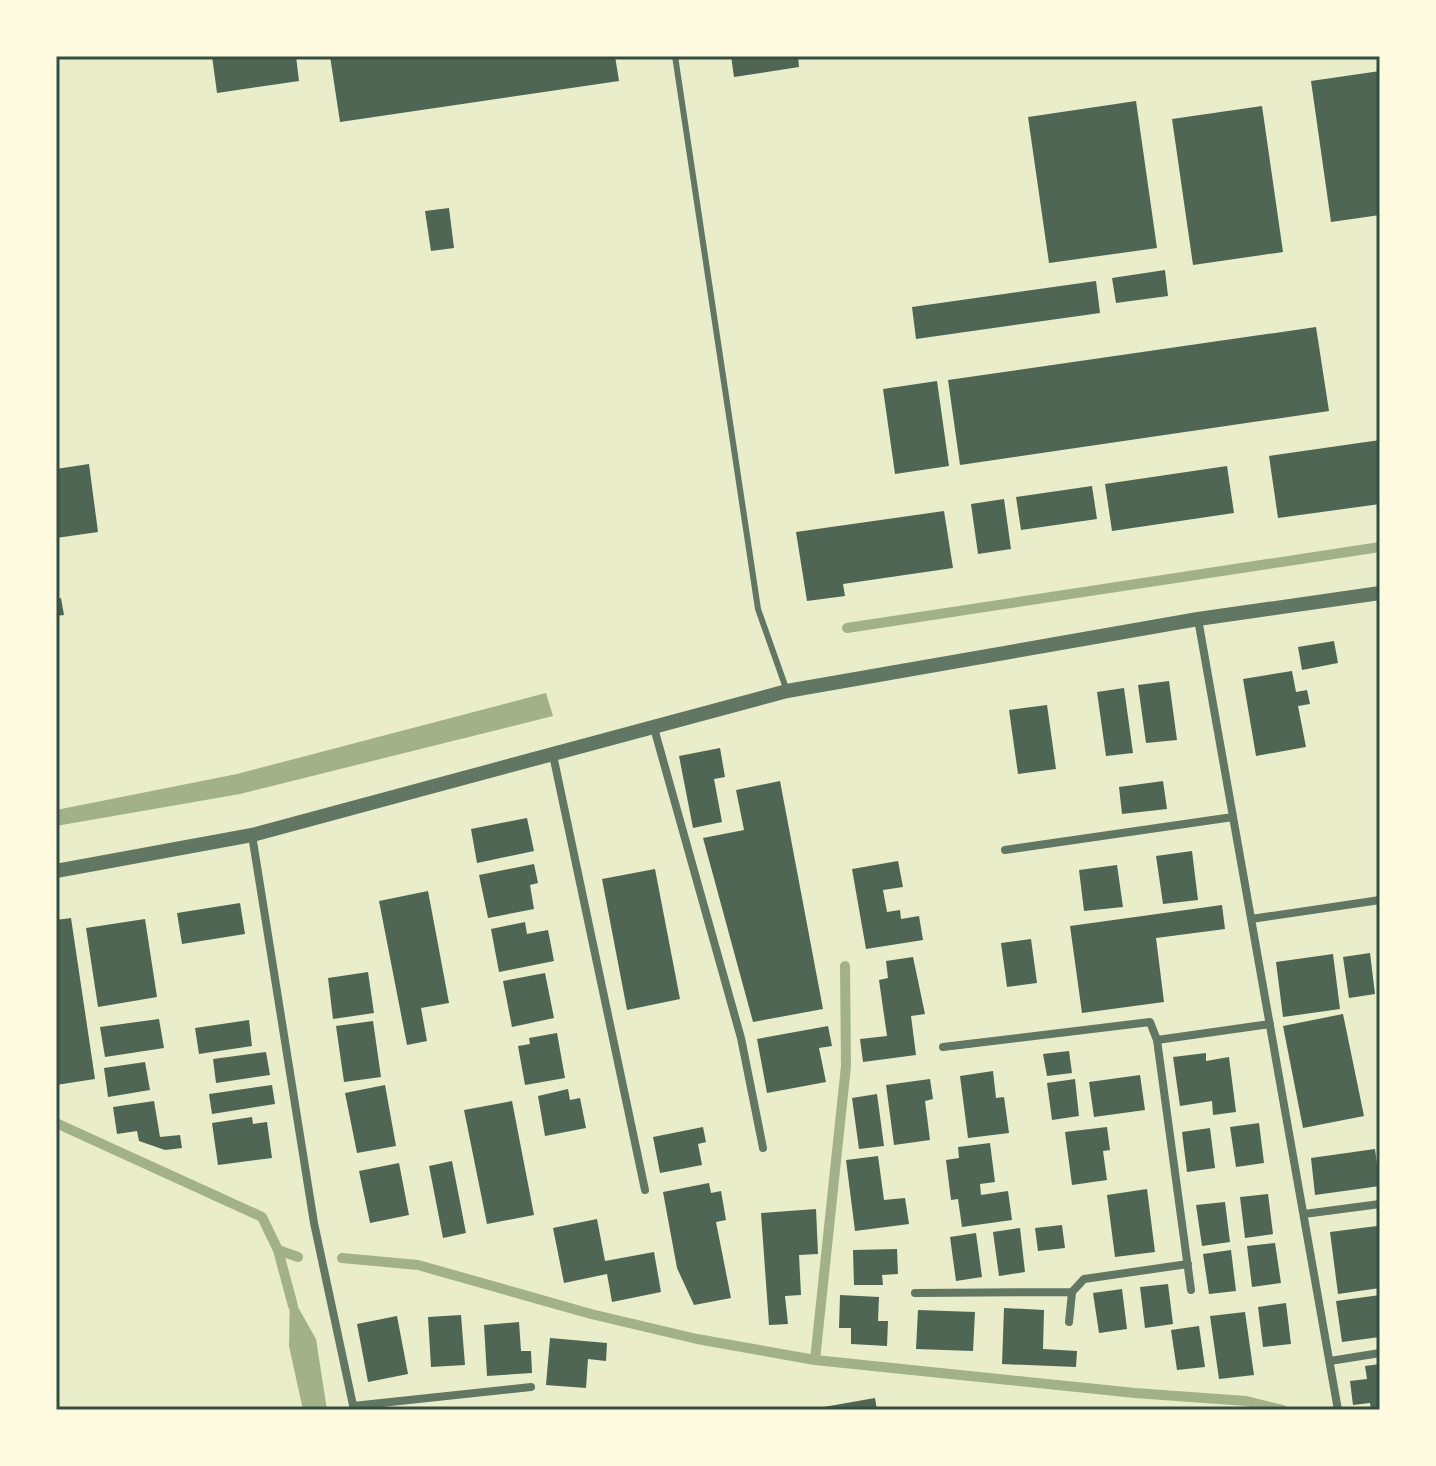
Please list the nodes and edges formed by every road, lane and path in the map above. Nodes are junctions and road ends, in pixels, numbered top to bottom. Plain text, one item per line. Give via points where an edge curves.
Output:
1 (675, 56) edge
2 (1380, 593) edge
3 (1198, 619) junction
4 (787, 691) junction
5 (654, 728) junction
6 (553, 755) junction
7 (1233, 817) junction
8 (252, 835) junction
9 (1005, 850) dead end
10 (56, 871) edge
11 (1380, 900) edge
12 (1251, 919) junction
13 (1270, 1024) junction
14 (1157, 1040) junction
15 (943, 1047) dead end
16 (763, 1148) dead end
17 (645, 1190) dead end
18 (1380, 1204) edge
19 (1304, 1214) junction
20 (1188, 1264) junction
21 (1191, 1290) dead end
22 (1072, 1292) junction
23 (915, 1293) dead end
24 (1069, 1322) dead end
25 (1380, 1353) edge
26 (1330, 1361) junction
27 (531, 1387) dead end
28 (353, 1408) edge
29 (1338, 1410) edge

1 - 4 lane via 758,609
2 - 3 street
3 - 4 street
3 - 7 street
4 - 5 street
5 - 6 street
5 - 16 street via 741,1038
6 - 8 street
6 - 17 street
7 - 9 street
7 - 12 street
8 - 10 street
8 - 28 street via 314,1223
11 - 12 street
12 - 13 street
13 - 14 street
13 - 19 street
14 - 15 street via 1150,1022
14 - 20 street
18 - 19 street
19 - 26 street
20 - 21 street
20 - 22 street via 1084,1279
22 - 23 street
22 - 24 street
25 - 26 street
26 - 29 street
27 - 28 street

